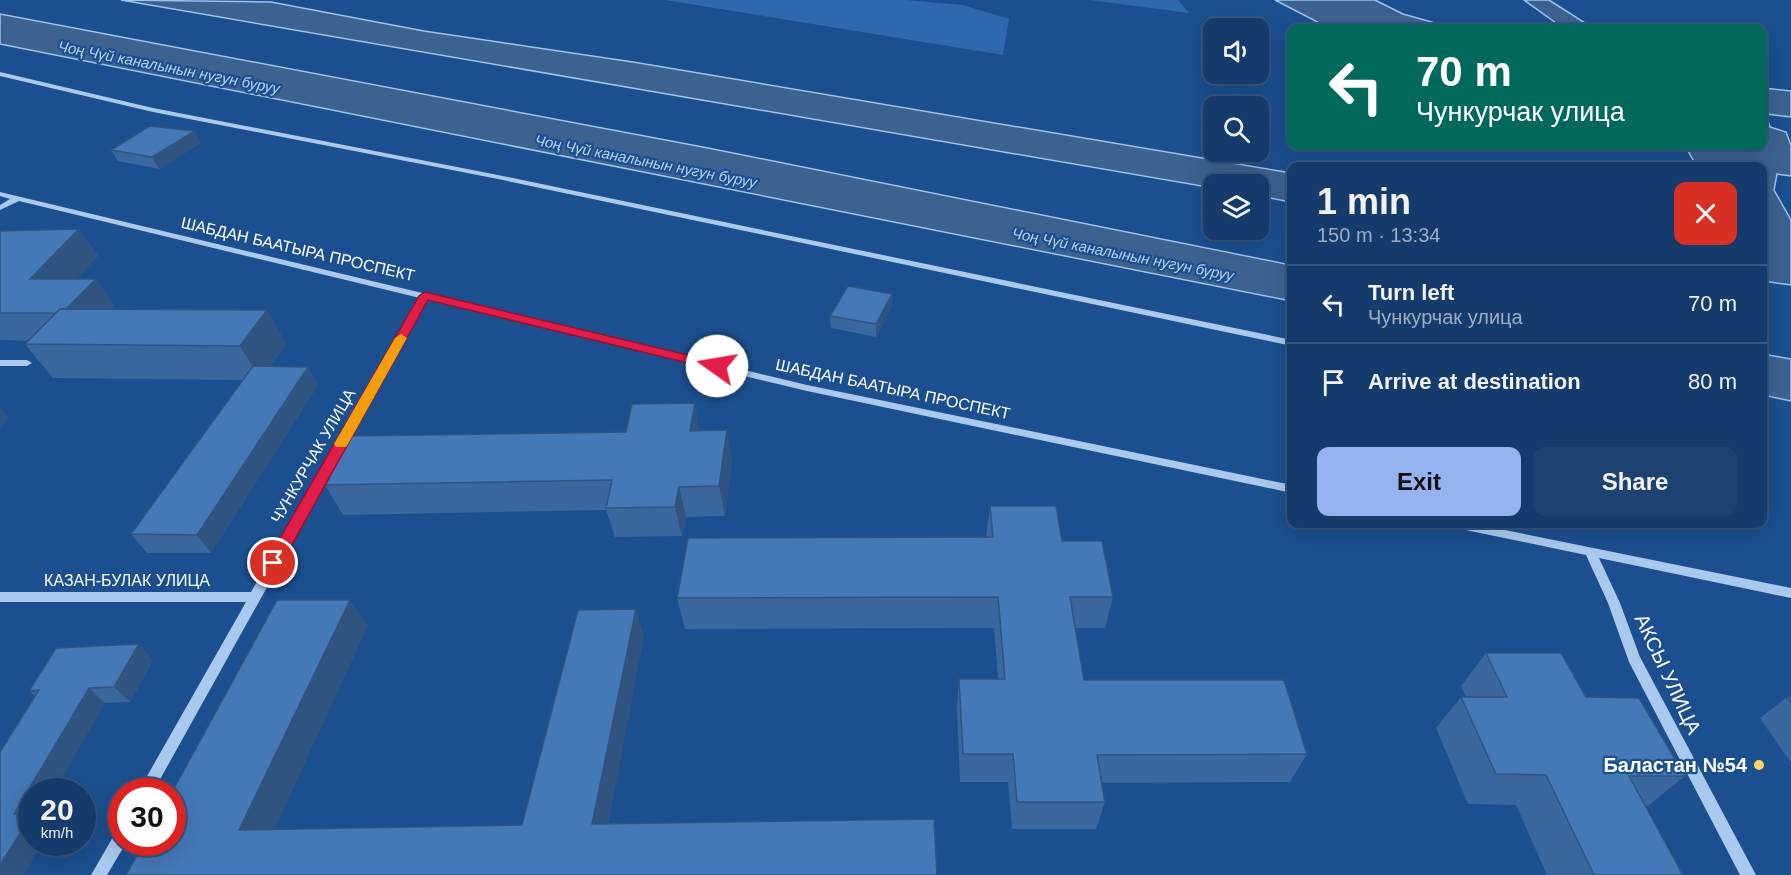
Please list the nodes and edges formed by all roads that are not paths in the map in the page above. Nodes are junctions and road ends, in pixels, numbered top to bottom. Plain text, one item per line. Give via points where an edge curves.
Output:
1 (0, 74) edge
2 (0, 194) edge
3 (18, 198) junction
4 (0, 208) edge
5 (425, 296) junction
6 (1287, 342) edge
7 (0, 363) edge
8 (27, 363) edge
9 (1287, 488) edge
10 (1476, 528) edge
11 (1590, 551) junction
12 (1791, 592) edge
13 (0, 597) edge
14 (254, 597) junction
15 (153, 778) edge
16 (110, 856) edge
17 (99, 875) edge
18 (1748, 875) edge

1 - 6 street via 153,110 494,176
2 - 3 street, ШАБДАН БААТЫРА ПРОСПЕКТ
3 - 4 street
3 - 5 street, ШАБДАН БААТЫРА ПРОСПЕКТ
5 - 9 street, ШАБДАН БААТЫРА ПРОСПЕКТ via 807,388
5 - 14 street, ЧУНКУРЧАК УЛИЦА
7 - 8 street
10 - 11 street
11 - 12 street
11 - 18 street, АКСЫ УЛИЦА via 1634,658
13 - 14 street, КАЗАН-БУЛАК УЛИЦА
14 - 15 street, ЧУНКУРЧАК УЛИЦА
16 - 17 street

